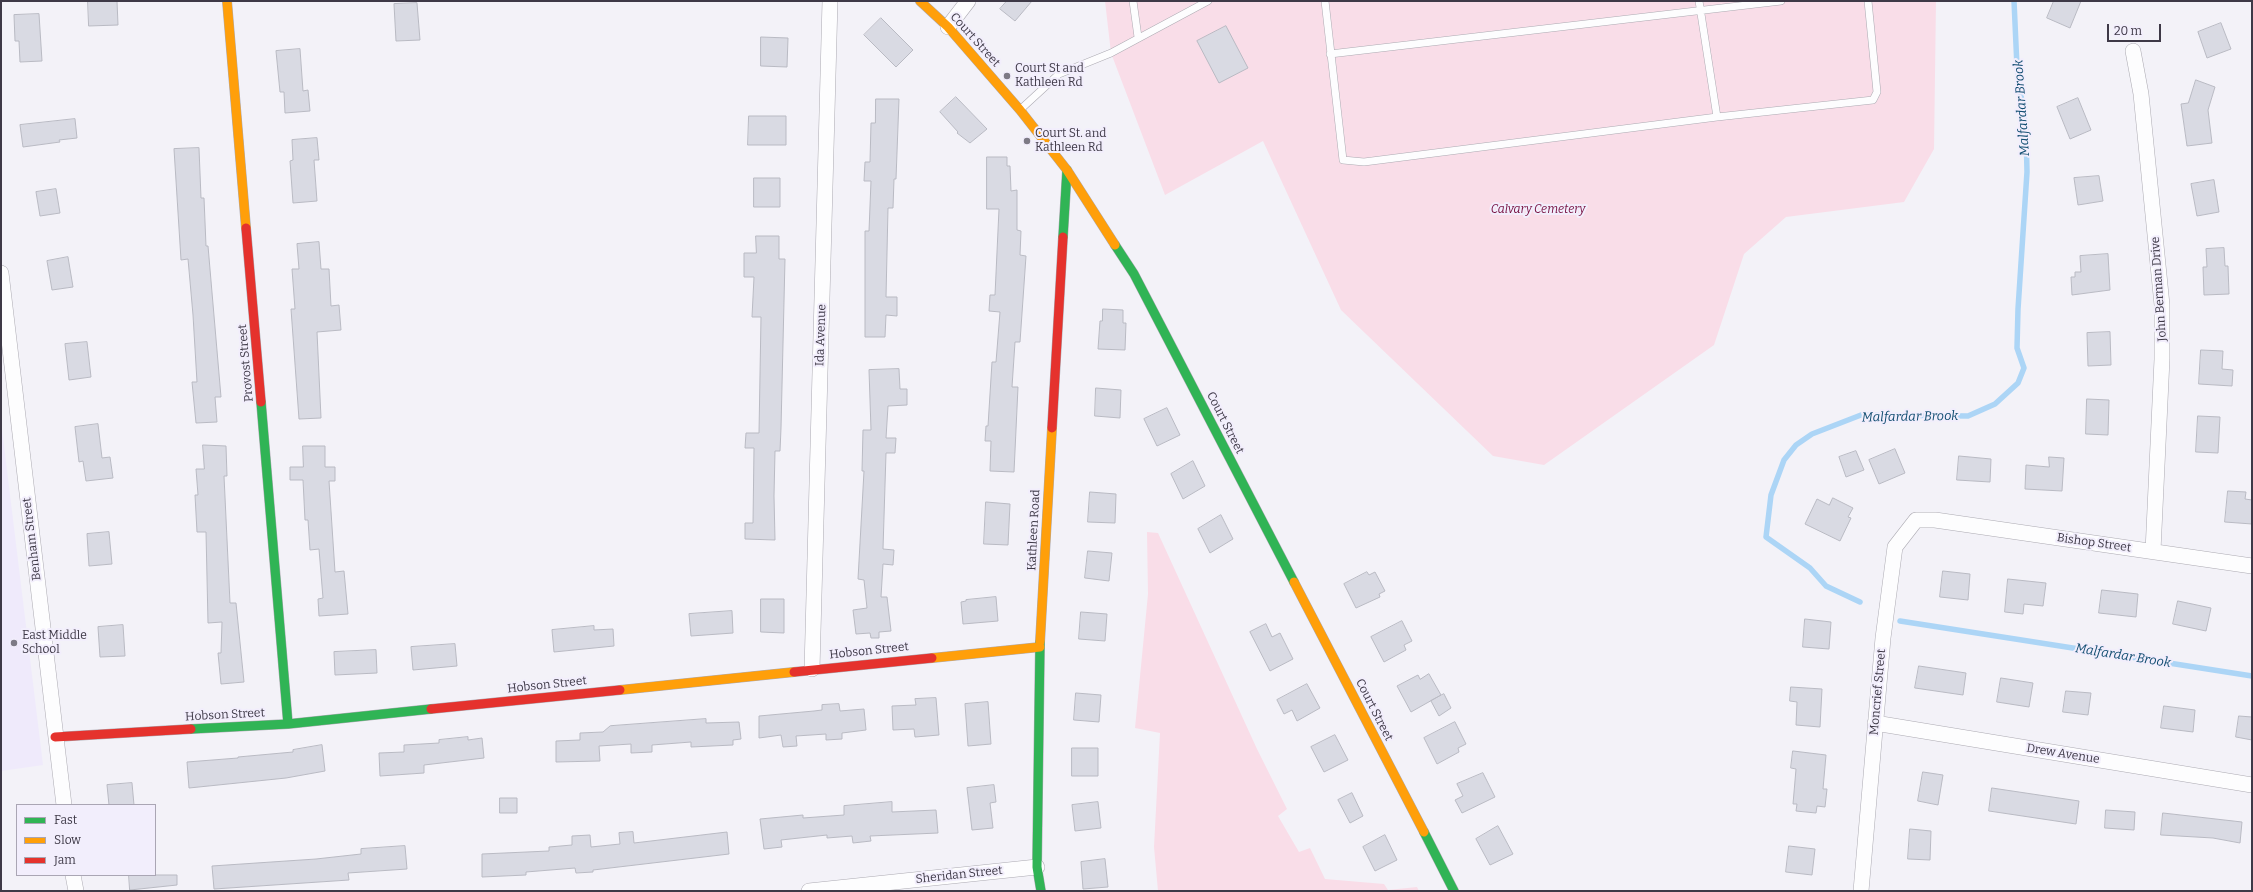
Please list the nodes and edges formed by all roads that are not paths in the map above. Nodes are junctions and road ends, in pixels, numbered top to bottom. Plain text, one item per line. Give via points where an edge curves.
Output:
1 (228, 1) edge
2 (830, 1) edge
3 (920, 1) edge
4 (968, 1) edge
5 (1133, 1) edge
6 (1208, 1) edge
7 (1324, 1) edge
8 (1699, 1) edge
9 (1781, 1) edge
10 (1868, 1) edge
11 (1700, 11) junction
12 (948, 27) junction
13 (1138, 37) junction
14 (2133, 51) dead end
15 (1330, 54) junction
16 (1020, 110) junction
17 (1717, 117) junction
18 (1067, 170) junction
19 (1, 273) edge
20 (1935, 520) joint
21 (2153, 551) junction
22 (2252, 566) edge
23 (1040, 647) junction
24 (812, 669) junction
25 (1874, 723) junction
26 (288, 724) junction
27 (55, 737) junction
28 (2252, 785) edge
29 (64, 804) edge
30 (1037, 867) junction
31 (74, 876) edge
32 (76, 891) edge
33 (809, 891) edge
34 (1041, 891) edge
35 (1454, 891) edge
36 (1861, 891) edge

1 - 26 street, Provost Street
2 - 24 street, Ida Avenue
3 - 12 street, Court Street
4 - 12 street
5 - 13 lane
6 - 13 lane
7 - 15 lane
8 - 11 lane
9 - 11 lane
10 - 17 lane via 1877,92 1873,100
11 - 15 lane
11 - 17 lane
12 - 16 street, Court Street
13 - 16 lane via 1111,53 1059,74
14 - 21 street, John Berman Drive via 2141,94 2162,305
15 - 17 lane via 1343,160 1364,162
16 - 18 street, Court Street
18 - 23 street, Kathleen Road
18 - 35 street, Court Street via 1134,274
19 - 27 street, Benham Street
20 - 21 street, Bishop Street
20 - 25 street, Moncrief Street via 1916,520 1895,547
21 - 22 street, Bishop Street
23 - 24 street, Hobson Street
23 - 30 street, Kathleen Road
24 - 26 street, Hobson Street
25 - 28 street, Drew Avenue
25 - 36 street, Moncrief Street
26 - 27 street, Hobson Street
27 - 29 street, Benham Street
30 - 33 street, Sheridan Street
30 - 34 street, Kathleen Road
31 - 32 street

